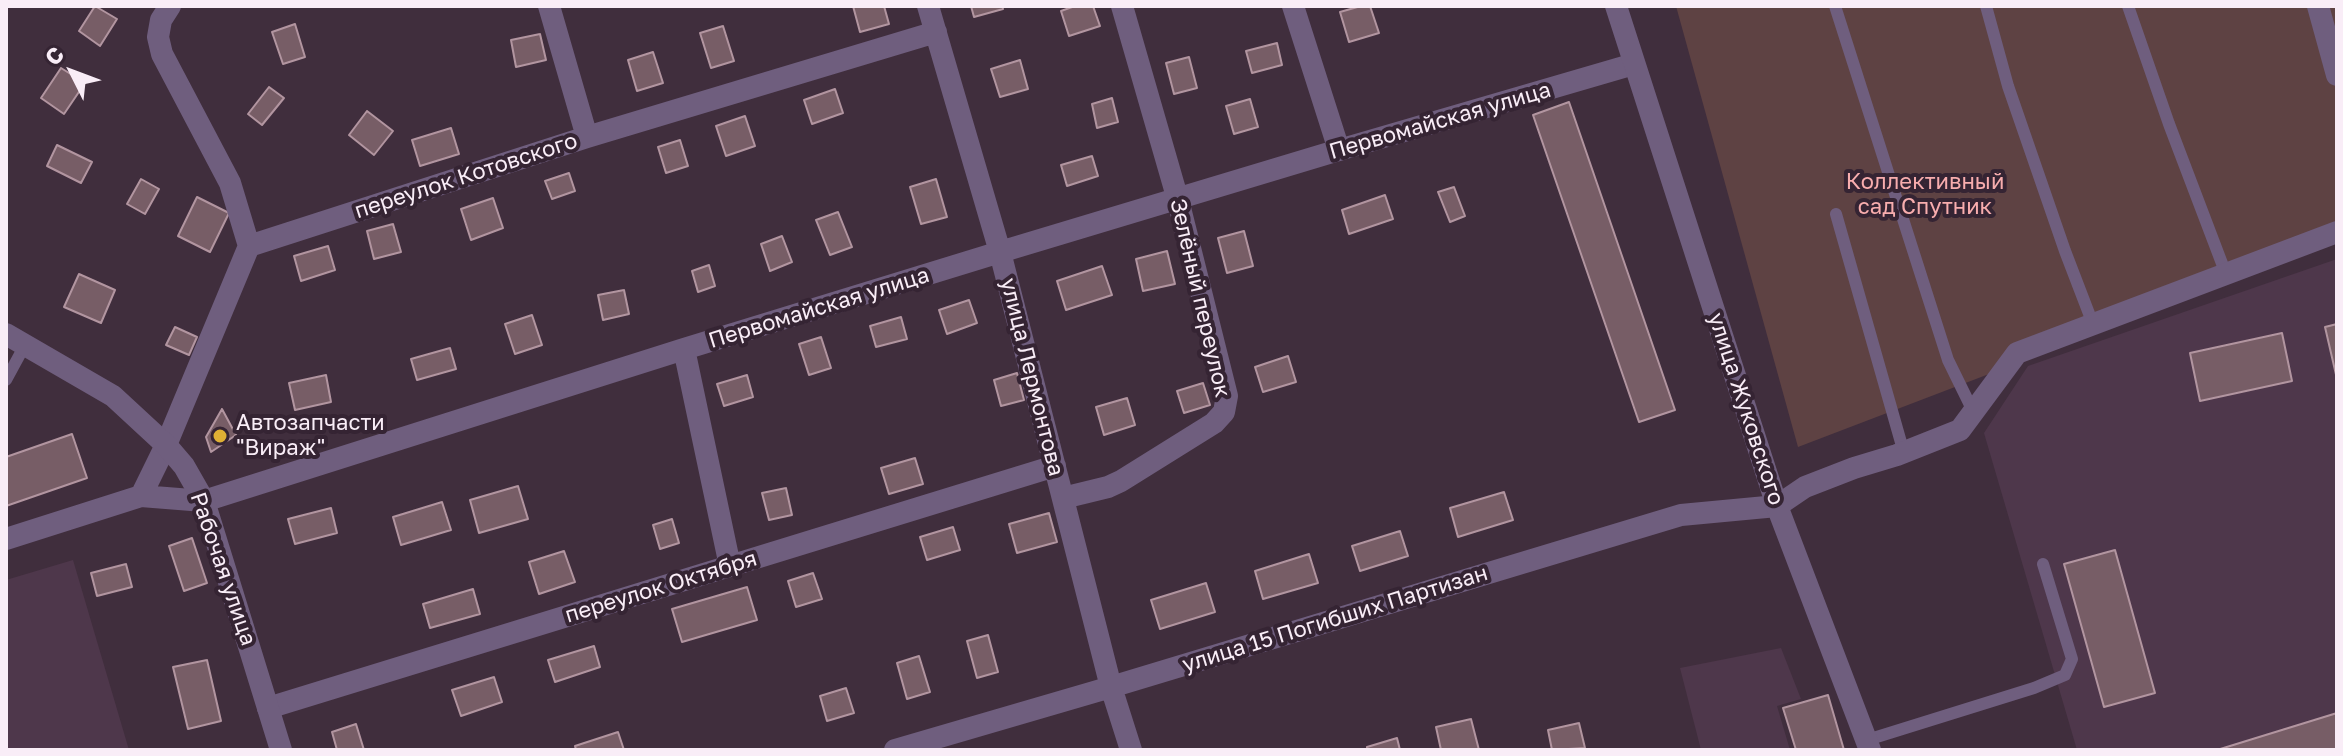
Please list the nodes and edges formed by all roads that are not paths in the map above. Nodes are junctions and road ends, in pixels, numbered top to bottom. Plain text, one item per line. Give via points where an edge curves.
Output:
1 (170, 6) edge
2 (549, 6) edge
3 (928, 6) edge
4 (1122, 6) edge
5 (1293, 6) edge
6 (1616, 6) edge
7 (1835, 6) edge
8 (1986, 6) edge
9 (2128, 6) edge
10 (2318, 6) edge
11 (936, 32) junction
12 (1634, 64) junction
13 (2337, 75) edge
14 (587, 137) junction
15 (1339, 150) junction
16 (1178, 200) junction
17 (1836, 214) dead end
18 (2337, 232) edge
19 (249, 246) junction
20 (1000, 252) junction
21 (2226, 274) junction
22 (2093, 324) junction
23 (16, 340) edge
24 (684, 349) junction
25 (6, 380) edge
26 (1973, 411) junction
27 (166, 445) junction
28 (1904, 453) junction
29 (1055, 466) junction
30 (141, 496) junction
31 (1063, 498) junction
32 (204, 501) junction
33 (1777, 506) junction
34 (6, 539) edge
35 (2043, 564) dead end
36 (730, 566) junction
37 (1111, 687) junction
38 (268, 708) junction
39 (1868, 745) edge
40 (281, 750) edge
41 (895, 750) edge
42 (1131, 750) edge

1 - 19 street via 158,37 162,54 230,183
2 - 14 street
3 - 11 street, улица Лермонтова
4 - 16 street, Зелёный переулок
5 - 15 street
6 - 12 street, улица Жуковского
7 - 26 lane via 1948,360
8 - 22 lane via 2008,86
9 - 21 lane
10 - 13 street
11 - 14 street, переулок Котовского
11 - 20 street, улица Лермонтова
12 - 15 street, Первомайская улица
12 - 33 street, улица Жуковского
14 - 19 street, переулок Котовского
15 - 16 street, Первомайская улица
16 - 20 street, Первомайская улица
16 - 31 street, Зелёный переулок via 1227,396 1224,412 1121,481
17 - 28 lane
18 - 21 street
19 - 27 street
20 - 24 street, Первомайская улица
20 - 29 street, улица Лермонтова
21 - 22 street
22 - 26 street via 2017,353
23 - 25 lane
23 - 27 street, Рабочая улица via 113,396
24 - 32 street, Первомайская улица
24 - 36 street
26 - 28 street via 1960,430
27 - 30 street
27 - 32 street, Рабочая улица
28 - 33 street via 1805,487
29 - 31 street, улица Лермонтова
29 - 36 street, переулок Октября
30 - 32 street, Первомайская улица
30 - 34 street, Первомайская улица
31 - 37 street, улица Лермонтова
32 - 38 street, Рабочая улица
33 - 37 street, улица 15 Погибших Партизан via 1681,515
33 - 39 street, улица Жуковского
35 - 39 lane via 2072,659 2065,675
36 - 38 street, переулок Октября
37 - 41 street, улица 15 Погибших Партизан
37 - 42 street, улица Лермонтова
38 - 40 street, Рабочая улица

